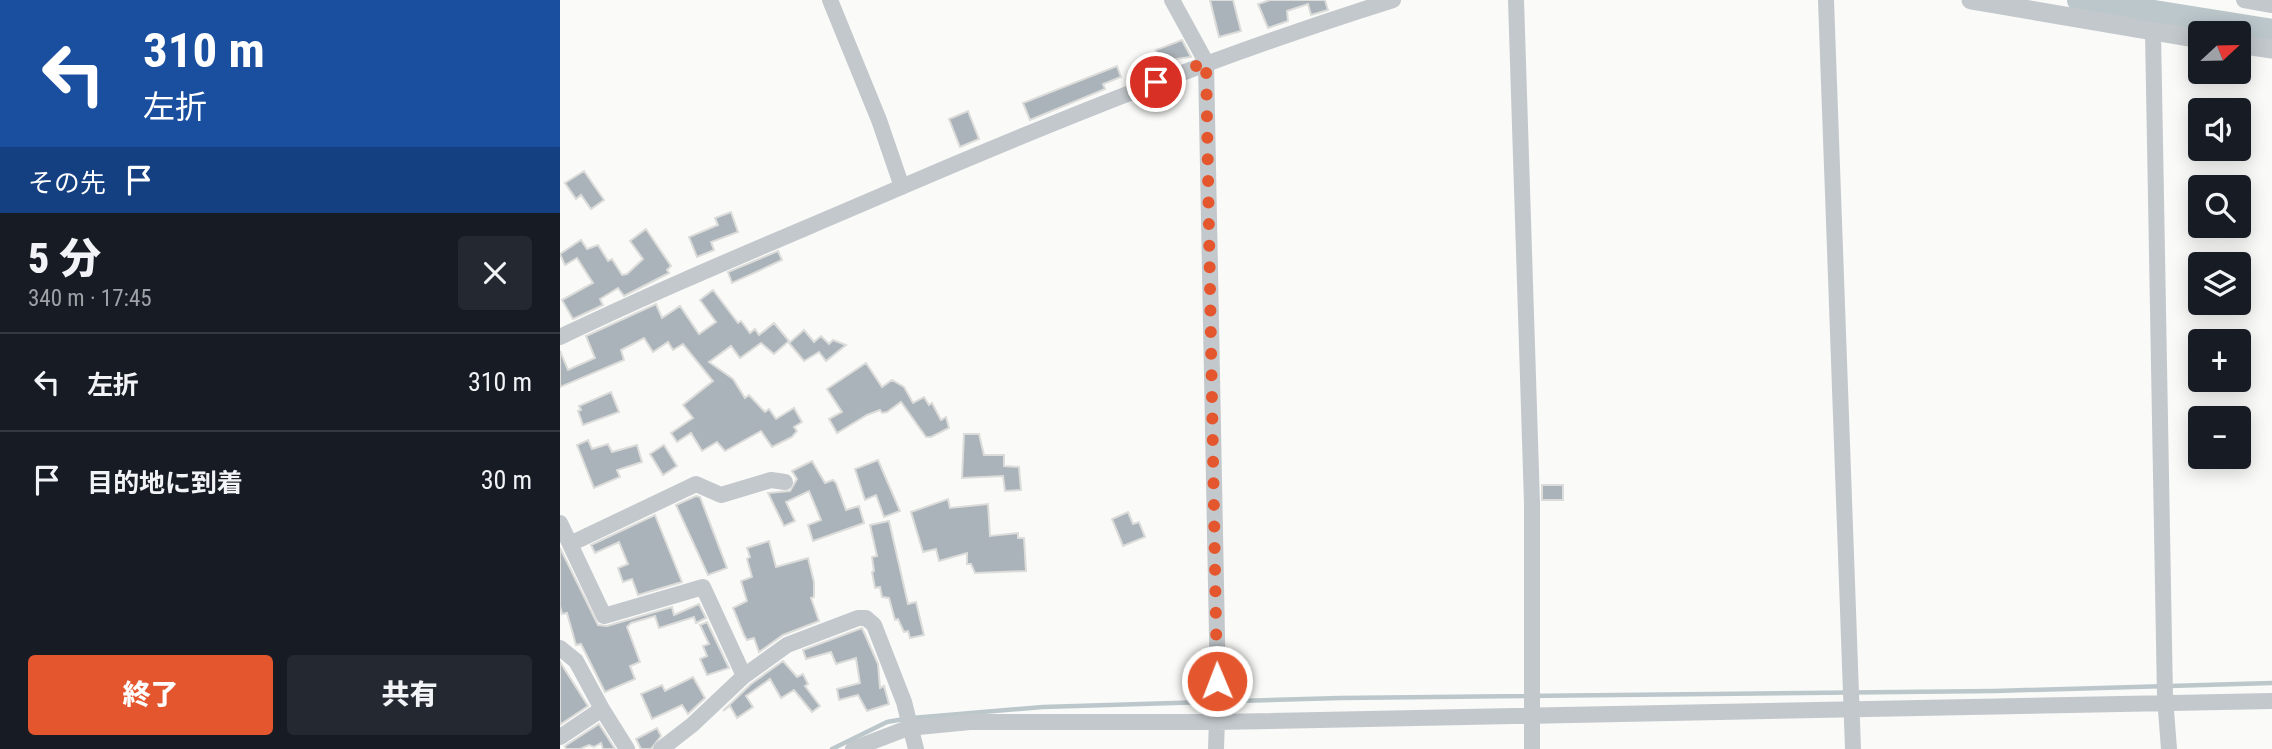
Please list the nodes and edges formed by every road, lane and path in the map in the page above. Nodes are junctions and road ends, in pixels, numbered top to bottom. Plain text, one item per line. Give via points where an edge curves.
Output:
1 (830, 0) edge
2 (1172, 0) edge
3 (1394, 0) edge
4 (1516, 0) edge
5 (1826, 0) edge
6 (1971, 0) edge
7 (2244, 0) edge
8 (2272, 5) edge
9 (2153, 32) junction
10 (2188, 37) edge
11 (2251, 46) edge
12 (2272, 49) edge
13 (1206, 62) junction
14 (902, 187) junction
15 (560, 337) edge
16 (785, 481) dead end
17 (560, 523) edge
18 (570, 544) junction
19 (560, 648) edge
20 (744, 676) junction
21 (2166, 700) junction
22 (2272, 701) edge
23 (1852, 704) junction
24 (603, 709) junction
25 (1530, 709) junction
26 (1217, 716) junction
27 (908, 727) junction
28 (560, 737) edge
29 (627, 749) edge
30 (661, 749) edge
31 (853, 749) edge
32 (916, 749) edge
33 (1216, 749) edge
34 (1532, 749) edge
35 (1853, 749) edge
36 (2169, 749) edge

1 - 14 street
2 - 13 street
3 - 13 street
4 - 25 street via 1532,503
5 - 23 street
6 - 9 street
7 - 8 street
9 - 10 street
9 - 21 street
11 - 12 street
13 - 14 street
13 - 26 street
14 - 15 street via 751,249
16 - 18 street via 771,480 721,495 696,484
17 - 18 street
18 - 20 street via 604,616 703,587
19 - 24 street via 576,661
20 - 27 street via 787,645 866,618 874,625 904,702
20 - 30 street
21 - 22 street
21 - 23 street
21 - 36 street
23 - 25 street
23 - 35 street
24 - 28 street
24 - 29 street
25 - 26 street
25 - 34 street
26 - 27 street
26 - 33 street
27 - 31 street
27 - 32 street

